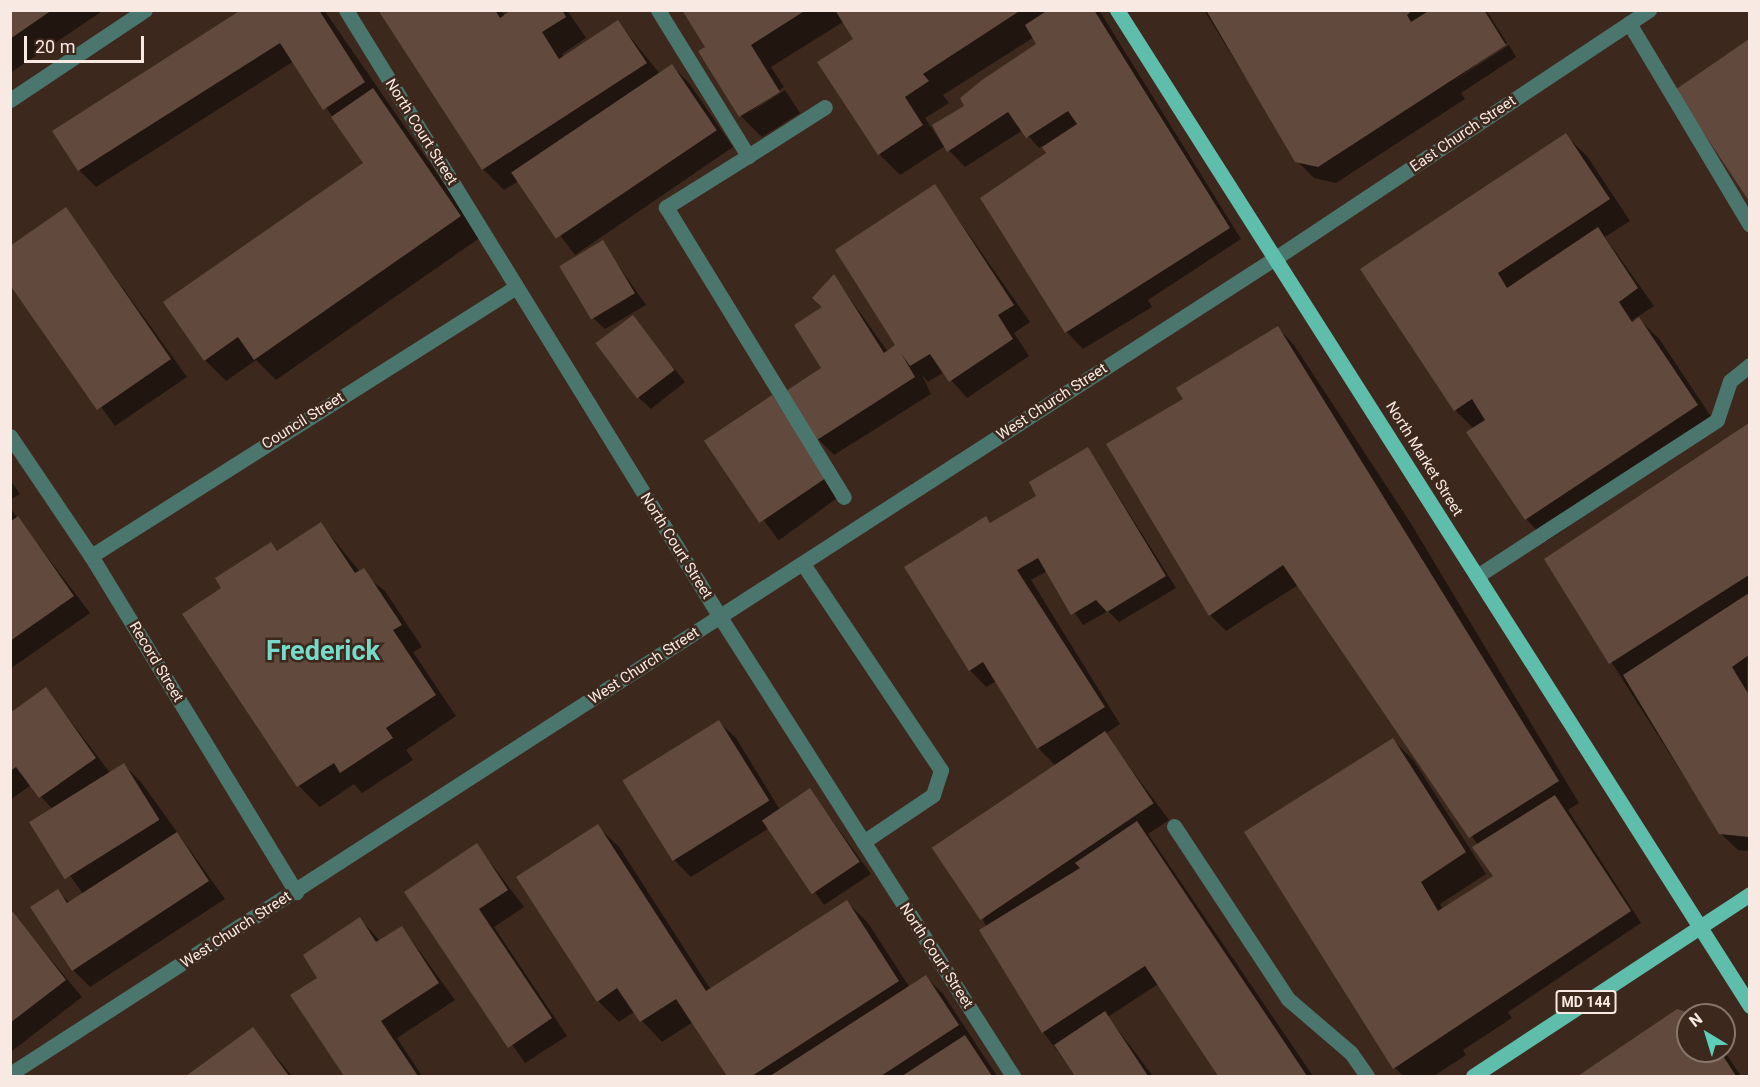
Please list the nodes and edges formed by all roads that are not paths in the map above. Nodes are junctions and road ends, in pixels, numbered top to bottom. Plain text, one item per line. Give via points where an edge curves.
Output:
1 (145, 10) edge
2 (346, 10) edge
3 (658, 10) edge
4 (1118, 10) edge
5 (1649, 10) edge
6 (1629, 23) junction
7 (10, 100) edge
8 (825, 107) dead end
9 (748, 156) junction
10 (1749, 225) edge
11 (1276, 257) junction
12 (516, 287) junction
13 (1749, 365) edge
14 (10, 436) edge
15 (844, 497) dead end
16 (91, 556) junction
17 (803, 564) junction
18 (1477, 576) junction
19 (720, 617) junction
20 (1174, 826) dead end
21 (863, 842) junction
22 (296, 892) junction
23 (1749, 894) edge
24 (1699, 928) junction
25 (1749, 1006) edge
26 (10, 1074) edge
27 (1013, 1077) edge
28 (1367, 1077) edge
29 (1473, 1077) edge

1 - 7 street
2 - 12 street, North Court Street
3 - 9 street
4 - 11 main road, North Market Street
5 - 6 street, East Church Street
6 - 10 street
6 - 11 street, East Church Street
8 - 9 street
9 - 15 street via 666,207
11 - 17 street, West Church Street
11 - 18 main road, North Market Street
12 - 16 street, Council Street
12 - 19 street, North Court Street
13 - 18 street via 1730,381 1717,420
14 - 16 street, Record Street
16 - 22 street, Record Street
17 - 19 street, West Church Street
17 - 21 street via 941,770 933,795
18 - 24 main road, North Market Street
19 - 21 street, North Court Street
19 - 22 street, West Church Street
20 - 28 street via 1288,999 1351,1053
21 - 27 street, North Court Street
22 - 26 street, West Church Street
23 - 24 main road, MD 144
24 - 25 main road, North Market Street
24 - 29 main road, MD 144

